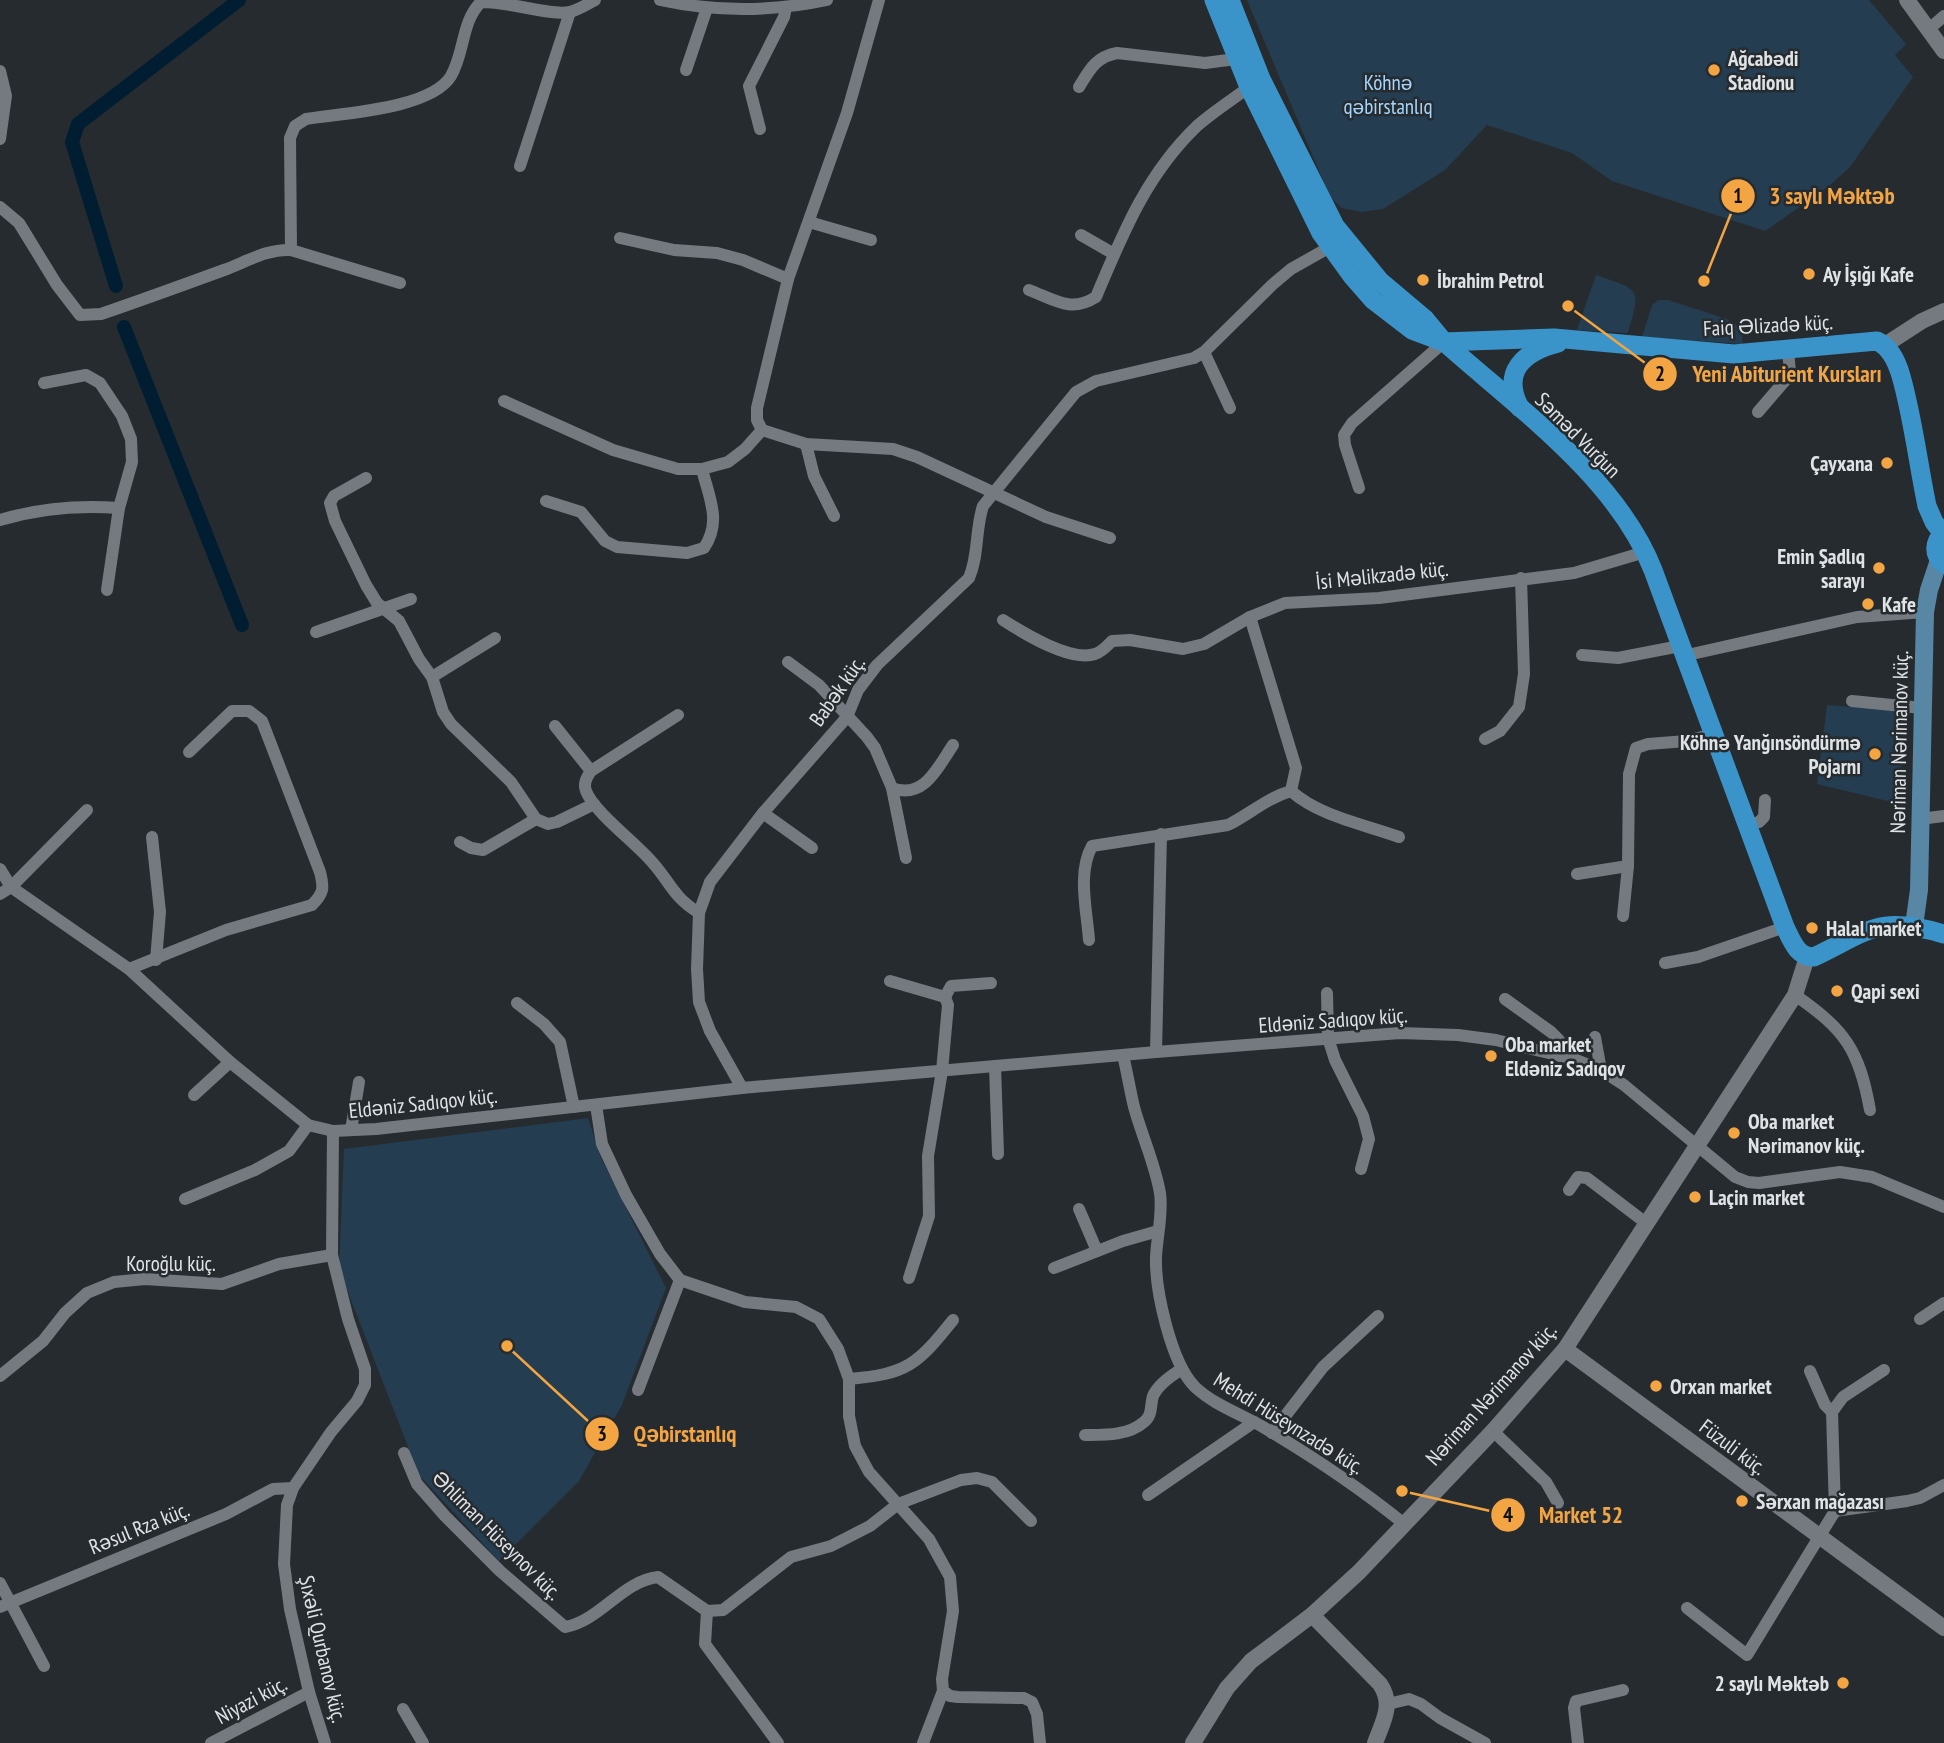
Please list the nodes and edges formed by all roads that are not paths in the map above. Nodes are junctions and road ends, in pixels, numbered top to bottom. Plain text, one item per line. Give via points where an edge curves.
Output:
1 (596, 0) edge
2 (660, 0) edge
3 (827, 0) edge
4 (878, 0) edge
5 (1214, 0) edge
6 (1230, 0) edge
7 (1907, 0) edge
8 (480, 1) edge
9 (802, 3) edge
10 (786, 7) junction
11 (707, 8) junction
12 (570, 12) junction
13 (1944, 16) edge
14 (1929, 29) junction
15 (1944, 51) edge
16 (1236, 59) junction
17 (686, 70) dead end
18 (0, 71) edge
19 (1079, 87) dead end
20 (1249, 87) junction
21 (760, 129) dead end
22 (0, 139) edge
23 (520, 166) dead end
24 (0, 207) edge
25 (809, 222) junction
26 (1081, 235) dead end
27 (620, 238) dead end
28 (871, 240) dead end
29 (1330, 247) junction
30 (290, 250) junction
31 (1114, 254) junction
32 (788, 279) junction
33 (400, 283) dead end
34 (1029, 290) dead end
35 (1944, 310) edge
36 (1573, 339) junction
37 (1444, 342) junction
38 (1885, 345) junction
39 (1788, 349) junction
40 (1204, 352) junction
41 (44, 383) dead end
42 (504, 401) dead end
43 (1230, 408) dead end
44 (1522, 412) junction
45 (1758, 412) dead end
46 (762, 430) junction
47 (806, 444) junction
48 (702, 469) junction
49 (366, 478) dead end
50 (1359, 488) dead end
51 (994, 492) junction
52 (546, 502) dead end
53 (119, 508) junction
54 (834, 516) dead end
55 (0, 520) edge
56 (1943, 533) edge
57 (1110, 538) dead end
58 (1645, 552) junction
59 (1942, 562) edge
60 (1521, 578) junction
61 (107, 590) dead end
62 (411, 598) dead end
63 (383, 608) junction
64 (1925, 612) junction
65 (1250, 617) junction
66 (1003, 620) dead end
67 (316, 632) dead end
68 (495, 638) dead end
69 (1681, 651) junction
70 (1582, 655) dead end
71 (788, 662) dead end
72 (432, 677) junction
73 (1852, 701) dead end
74 (1922, 708) junction
75 (678, 715) dead end
76 (847, 717) junction
77 (555, 726) dead end
78 (1713, 734) junction
79 (1485, 739) dead end
80 (953, 745) dead end
81 (189, 752) dead end
82 (591, 771) junction
83 (892, 788) junction
84 (1291, 791) junction
85 (1765, 800) dead end
86 (594, 804) junction
87 (86, 810) dead end
88 (763, 814) junction
89 (1944, 816) edge
90 (536, 819) junction
91 (1920, 819) junction
92 (1748, 825) junction
93 (1161, 834) junction
94 (152, 837) dead end
95 (1399, 837) dead end
96 (460, 842) dead end
97 (813, 848) dead end
98 (906, 858) dead end
99 (1628, 866) junction
100 (0, 869) edge
101 (1577, 874) dead end
102 (6, 891) edge
103 (699, 913) junction
104 (1623, 916) dead end
105 (1914, 926) junction
106 (1786, 927) junction
107 (1944, 934) edge
108 (1089, 940) dead end
109 (1807, 957) junction
110 (156, 960) junction
111 (1665, 963) dead end
112 (129, 969) junction
113 (890, 981) dead end
114 (991, 983) dead end
115 (1327, 993) dead end
116 (1795, 995) junction
117 (945, 997) junction
118 (1505, 999) dead end
119 (517, 1003) dead end
120 (1595, 1037) dead end
121 (1328, 1038) junction
122 (1156, 1052) junction
123 (1123, 1055) junction
124 (1560, 1056) junction
125 (230, 1062) junction
126 (995, 1066) junction
127 (1601, 1070) junction
128 (942, 1071) junction
129 (359, 1082) dead end
130 (742, 1088) junction
131 (194, 1095) dead end
132 (596, 1105) junction
133 (574, 1107) junction
134 (1870, 1110) dead end
135 (308, 1125) junction
136 (352, 1130) junction
137 (332, 1131) junction
138 (1696, 1146) junction
139 (998, 1154) dead end
140 (1361, 1169) dead end
141 (1569, 1190) dead end
142 (185, 1199) dead end
143 (1944, 1207) edge
144 (1079, 1209) dead end
145 (1646, 1223) junction
146 (1158, 1231) junction
147 (1097, 1251) junction
148 (332, 1255) junction
149 (1054, 1268) dead end
150 (909, 1279) dead end
151 (680, 1280) junction
152 (1944, 1303) edge
153 (1378, 1315) dead end
154 (1920, 1319) dead end
155 (953, 1320) dead end
156 (1565, 1349) junction
157 (1182, 1368) junction
158 (1884, 1370) dead end
159 (1810, 1371) dead end
160 (0, 1376) edge
161 (849, 1379) junction
162 (638, 1390) dead end
163 (1832, 1412) junction
164 (1254, 1422) junction
165 (1493, 1431) junction
166 (1272, 1433) junction
167 (1085, 1435) dead end
168 (404, 1453) dead end
169 (1944, 1485) edge
170 (293, 1489) junction
171 (1148, 1495) dead end
172 (1558, 1503) dead end
173 (898, 1504) junction
174 (1835, 1511) junction
175 (1031, 1521) dead end
176 (1404, 1524) junction
177 (1818, 1537) junction
178 (0, 1583) edge
179 (5, 1605) edge
180 (1687, 1608) dead end
181 (707, 1611) junction
182 (1312, 1615) junction
183 (1944, 1628) edge
184 (44, 1666) dead end
185 (1623, 1690) dead end
186 (943, 1691) junction
187 (309, 1692) junction
188 (1388, 1704) junction
189 (402, 1709) dead end
190 (211, 1743) edge
191 (325, 1743) edge
192 (423, 1743) edge
193 (778, 1743) edge
194 (923, 1743) edge
195 (1040, 1743) edge
196 (1193, 1743) edge
197 (1375, 1743) edge
198 (1485, 1743) edge
199 (1578, 1743) edge

1 - 12 street
2 - 11 street
3 - 9 street
4 - 25 street via 847,113
5 - 16 main road
6 - 37 main road, Səməd Vurğun via 1261,79 1335,226 1373,273
7 - 14 street
8 - 12 street
8 - 30 street via 472,11 451,75 435,93 410,103 306,119 295,126 290,138
9 - 10 street
10 - 11 street
10 - 21 street via 749,86
11 - 17 street
12 - 23 street
13 - 14 street
14 - 15 street
16 - 19 street via 1205,63 1117,53 1094,62
16 - 20 main road
18 - 22 street via 6,96
20 - 29 main road
20 - 31 street via 1199,125 1162,164
24 - 30 street via 19,223 80,315 101,314 265,253
25 - 28 street
25 - 32 street
26 - 31 street
27 - 32 street via 674,250 717,253
29 - 37 main road via 1394,318
29 - 40 street via 1282,277
30 - 33 street
31 - 34 street via 1096,298 1085,304 1074,306
32 - 46 street via 757,408
35 - 38 street
36 - 37 main road, Faiq Əlizadə küç.
36 - 39 main road, Faiq Əlizadə küç. via 1706,353
36 - 44 main road via 1527,355 1519,364 1512,386
37 - 44 main road, Səməd Vurğun
37 - 50 street via 1344,435
38 - 39 main road, Faiq Əlizadə küç. via 1870,341
38 - 56 main road via 1901,375 1927,506
39 - 45 street via 1790,373
40 - 43 street
40 - 51 street, Babək küç. via 1096,381 1076,392
41 - 53 street via 86,375 100,383 122,416 131,439 132,462
42 - 48 street via 613,450 678,469
44 - 58 main road, Səməd Vurğun via 1583,467 1621,513
46 - 47 street
46 - 48 street via 727,462
47 - 51 street via 893,449
47 - 54 street via 814,475
48 - 52 street via 715,520 712,537 704,548 687,553 617,547 581,512
49 - 63 street via 330,503 366,585
51 - 57 street via 1046,517
51 - 76 street, Babək küç. via 977,524 969,578 877,665 858,690
53 - 55 street via 70,507
53 - 61 street
56 - 59 main road via 1935,549
58 - 60 street, İsi Məlikzadə küç. via 1574,573
58 - 69 main road, Səməd Vurğun
59 - 64 main road, Nəriman Nərimanov küç.
60 - 65 street, İsi Məlikzadə küç. via 1378,598 1285,603
60 - 79 street via 1524,674 1519,707 1500,731
62 - 63 street
63 - 67 street
63 - 72 street via 399,621
64 - 69 street via 1857,617
64 - 74 main road, Nəriman Nərimanov küç.
65 - 66 street, İsi Məlikzadə küç. via 1204,643 1183,649 1112,640 1093,655 1045,645
65 - 84 street via 1296,768
68 - 72 street
69 - 70 street via 1618,659
69 - 78 main road, Səməd Vurğun
71 - 76 street via 819,684
72 - 90 street via 451,724 511,782
73 - 74 street
74 - 91 main road, Nəriman Nərimanov küç.
75 - 82 street
76 - 83 street via 875,748
76 - 88 street, Babək küç.
77 - 82 street
78 - 92 main road, Səməd Vurğun
78 - 99 street via 1636,748 1629,774
80 - 83 street via 929,781 902,792
81 - 110 street via 232,711 249,711 262,721 324,887 312,905 226,930
82 - 86 street via 586,790
83 - 98 street
84 - 93 street via 1271,797 1227,825
84 - 95 street via 1303,802
85 - 92 street via 1763,817
86 - 90 street via 556,822
86 - 103 street via 654,863 673,892
87 - 102 street
88 - 97 street
88 - 103 street, Babək küç. via 710,882
89 - 91 street
90 - 96 street via 483,850
91 - 105 main road, Nəriman Nərimanov küç.
92 - 106 main road, Səməd Vurğun
93 - 108 street via 1092,846 1085,872
93 - 122 street
94 - 110 street via 160,912
99 - 101 street
99 - 104 street
100 - 102 street, Eldəniz Sadıqov küç.
102 - 112 street, Eldəniz Sadıqov küç.
103 - 130 street, Babək küç. via 699,1003
105 - 107 main road
105 - 109 main road via 1871,928
106 - 109 main road, Səməd Vurğun via 1799,952
106 - 111 street via 1698,957
109 - 116 street, Nəriman Nərimanov küç.
110 - 112 street
112 - 125 street, Eldəniz Sadıqov küç.
113 - 117 street
114 - 117 street via 951,986
115 - 121 street
116 - 134 street via 1825,1015 1842,1034 1863,1074
116 - 138 street, Nəriman Nərimanov küç.
117 - 128 street
118 - 124 street via 1559,1040
119 - 133 street via 560,1042
120 - 127 street
121 - 122 street, Eldəniz Sadıqov küç.
121 - 124 street, Eldəniz Sadıqov küç. via 1458,1035
121 - 140 street via 1369,1139
122 - 123 street, Eldəniz Sadıqov küç.
123 - 126 street, Eldəniz Sadıqov küç.
123 - 146 street, Mehdi Hüseynzadə küç. via 1160,1196
124 - 127 street, Eldəniz Sadıqov küç.
125 - 131 street
125 - 135 street, Eldəniz Sadıqov küç.
126 - 128 street, Eldəniz Sadıqov küç.
126 - 139 street
127 - 138 street, Eldəniz Sadıqov küç.
128 - 130 street, Eldəniz Sadıqov küç.
128 - 150 street via 928,1156 929,1216
129 - 136 street
130 - 132 street, Eldəniz Sadıqov küç.
132 - 133 street, Eldəniz Sadıqov küç.
132 - 151 street via 602,1144 621,1185
133 - 136 street, Eldəniz Sadıqov küç.
135 - 137 street, Eldəniz Sadıqov küç.
135 - 142 street via 289,1151
136 - 137 street, Eldəniz Sadıqov küç.
137 - 148 street, Şıxəli Qurbanov küç.
138 - 143 street, Eldəniz Sadıqov küç. via 1748,1182 1840,1172 1872,1177
138 - 145 street, Nəriman Nərimanov küç.
141 - 145 street via 1578,1177 1587,1178
144 - 147 street
145 - 156 street, Nəriman Nərimanov küç.
146 - 147 street
146 - 157 street, Mehdi Hüseynzadə küç. via 1160,1296 1173,1351
147 - 149 street
148 - 160 street, Koroğlu küç. via 279,1264 222,1284 145,1279 114,1283 87,1293 43,1341
148 - 170 street, Şıxəli Qurbanov küç. via 366,1370 365,1385
151 - 161 street via 745,1301 796,1307 819,1319 838,1349
151 - 162 street
152 - 154 street
153 - 166 street via 1324,1367
155 - 161 street via 926,1354 900,1370
156 - 165 street, Nəriman Nərimanov küç.
156 - 177 street, Füzuli küç.
157 - 164 street, Mehdi Hüseynzadə küç. via 1210,1399
157 - 167 street via 1158,1388 1144,1422 1119,1434
158 - 163 street via 1843,1397
159 - 163 street
161 - 173 street via 855,1446 869,1472
163 - 174 street
164 - 166 street, Mehdi Hüseynzadə küç.
164 - 171 street
165 - 172 street via 1546,1482
165 - 176 street, Nəriman Nərimanov küç.
166 - 176 street, Mehdi Hüseynzadə küç. via 1372,1497
168 - 181 street, Əhliman Hüseynov küç. via 417,1484 445,1516 565,1626 578,1624 649,1578 659,1577
169 - 174 street via 1907,1502
170 - 179 street, Rəsul Rza küç. via 273,1489 226,1514
170 - 187 street, Şıxəli Qurbanov küç. via 287,1505 284,1564
173 - 175 street via 977,1478 992,1482
173 - 181 street via 870,1526 831,1546 791,1557 723,1610
173 - 186 street via 929,1539 950,1577 953,1611
174 - 177 street
176 - 182 street, Nəriman Nərimanov küç.
177 - 180 street via 1747,1655
177 - 183 street, Füzuli küç.
178 - 179 street
179 - 184 street
181 - 193 street via 705,1644
182 - 188 street via 1380,1684
182 - 196 street, Nəriman Nərimanov küç. via 1251,1661 1227,1688
185 - 199 street via 1576,1701
186 - 194 street
186 - 195 street via 958,1698 1024,1698 1032,1702
187 - 190 street, Niyazi küç.
187 - 191 street, Şıxəli Qurbanov küç.
188 - 197 street
188 - 198 street via 1409,1699
189 - 192 street

